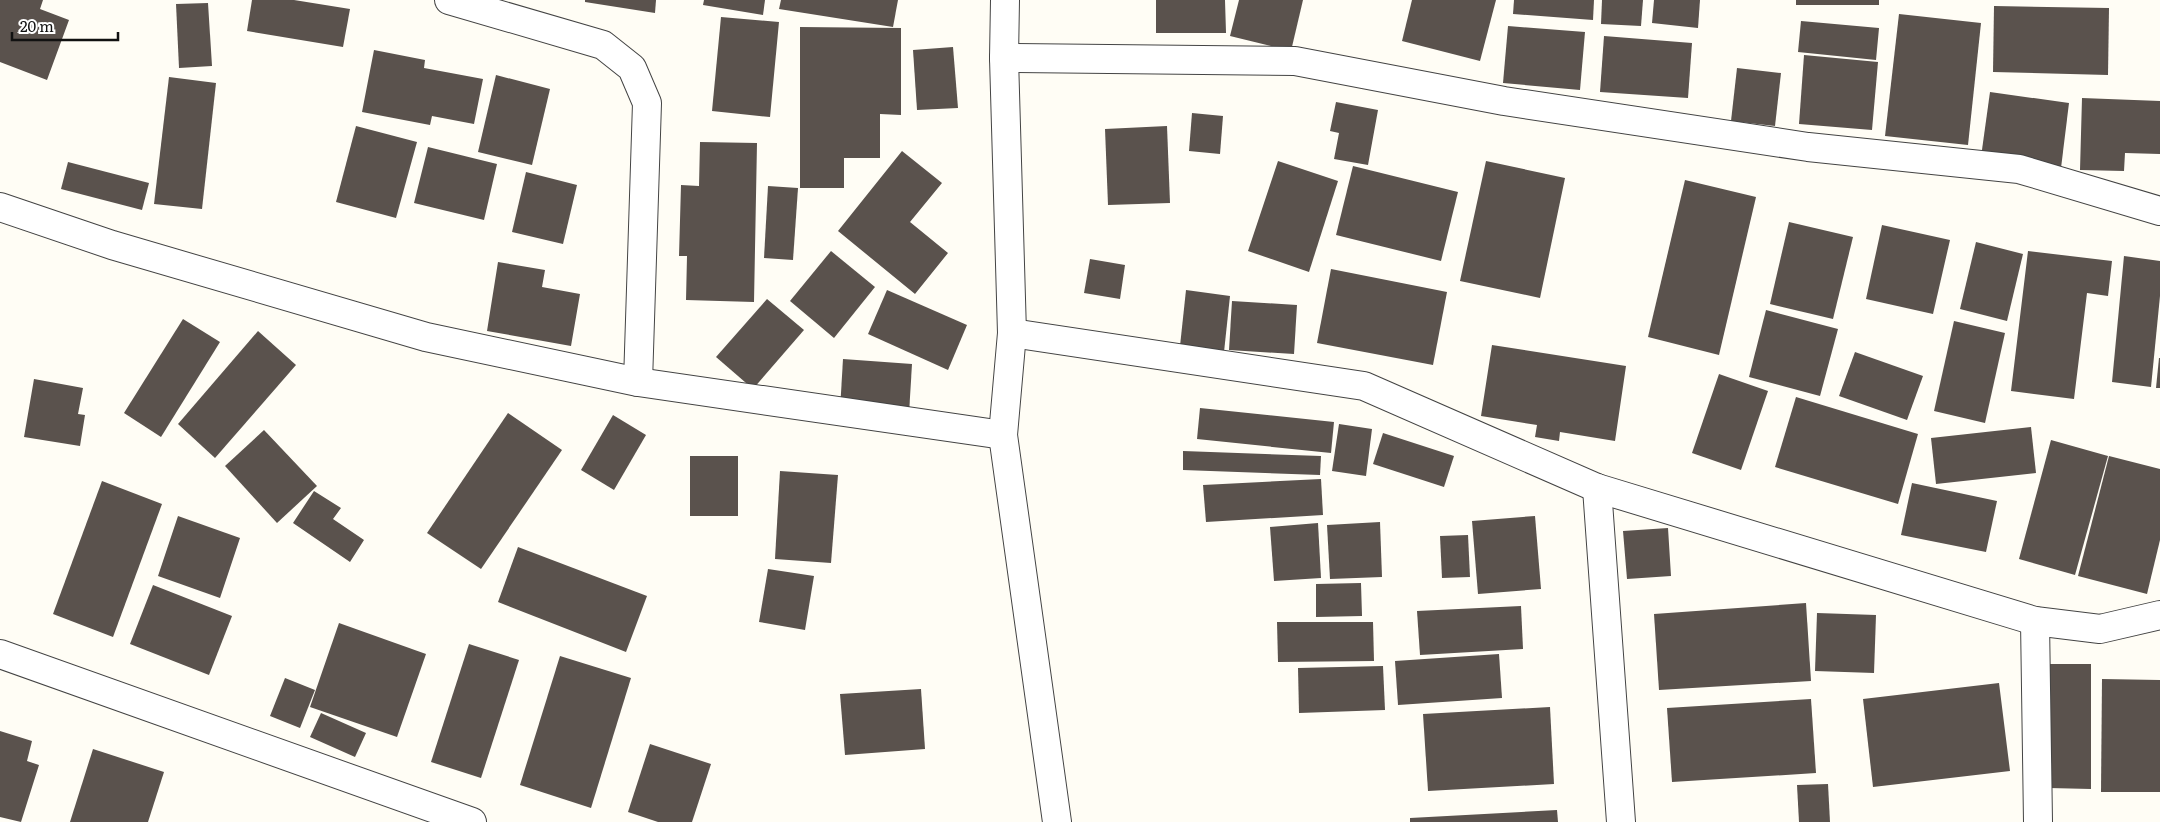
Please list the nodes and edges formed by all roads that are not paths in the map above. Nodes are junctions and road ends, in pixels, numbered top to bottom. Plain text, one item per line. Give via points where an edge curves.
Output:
1 (449, 0) edge
2 (1005, 0) edge
3 (1004, 58) junction
4 (0, 208) edge
5 (2160, 211) edge
6 (1012, 333) junction
7 (638, 382) junction
8 (1003, 436) junction
9 (1597, 488) junction
10 (2160, 616) edge
11 (2035, 621) junction
12 (0, 654) edge
13 (472, 822) edge
14 (1057, 822) edge
15 (1621, 822) edge
16 (2038, 822) edge

1 - 7 street via 603,45 632,68 647,103
2 - 3 street
3 - 5 street via 1295,61 1504,101 1808,147 2018,169
3 - 6 street
4 - 7 street via 112,245 426,337
6 - 8 street
6 - 9 street via 1364,386
7 - 8 street
8 - 14 street
9 - 11 street
9 - 15 street
10 - 11 street via 2100,629
11 - 16 street
12 - 13 street

